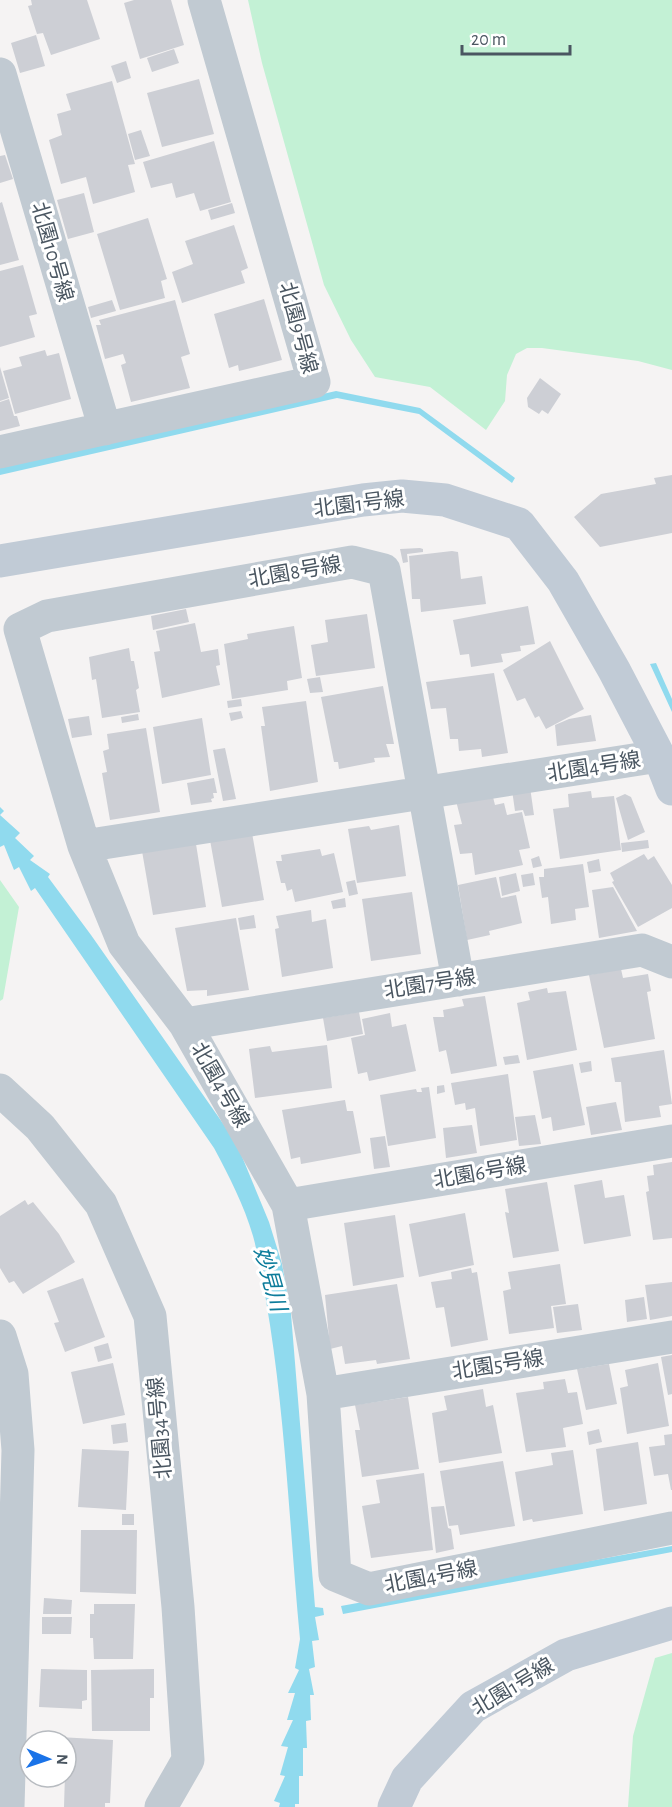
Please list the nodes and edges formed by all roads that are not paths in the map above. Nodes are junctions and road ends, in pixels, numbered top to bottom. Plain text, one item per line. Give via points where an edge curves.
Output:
1 (204, 0) edge
2 (0, 74) edge
3 (105, 429) junction
4 (0, 453) edge
5 (0, 561) edge
6 (659, 756) junction
7 (672, 789) edge
8 (424, 793) junction
9 (84, 846) junction
10 (672, 962) edge
11 (458, 980) junction
12 (185, 1024) junction
13 (0, 1090) edge
14 (672, 1141) edge
15 (288, 1205) junction
16 (0, 1336) edge
17 (672, 1337) edge
18 (323, 1394) junction
19 (9, 1450) edge
20 (672, 1528) edge
21 (672, 1623) edge
22 (8, 1807) edge
23 (161, 1807) edge
24 (394, 1807) edge

1 - 3 street, 北園9号線 via 315,382
2 - 3 street, 北園10号線
3 - 4 street, 北園9号線
5 - 6 street, 北園1号線 via 363,500 402,496 445,500 519,524 563,581
6 - 7 street, 北園1号線
6 - 8 street, 北園4号線
8 - 9 street, 北園4号線
8 - 9 street, 北園8号線 via 384,570 352,562 47,616 20,629
8 - 11 street, 北園8号線
9 - 12 street, 北園4号線 via 124,944
10 - 11 street, 北園7号線 via 642,950
11 - 12 street, 北園7号線
12 - 15 street, 北園4号線
13 - 23 street, 北園34号線 via 40,1127 101,1204 150,1316 178,1606 188,1760
14 - 15 street, 北園6号線
15 - 18 street, 北園4号線
16 - 19 street via 12,1374
17 - 18 street, 北園5号線
18 - 20 street, 北園4号線 via 335,1575 361,1586 369,1589
19 - 22 street
21 - 24 street, 北園1号線 via 566,1655 473,1707 407,1779

